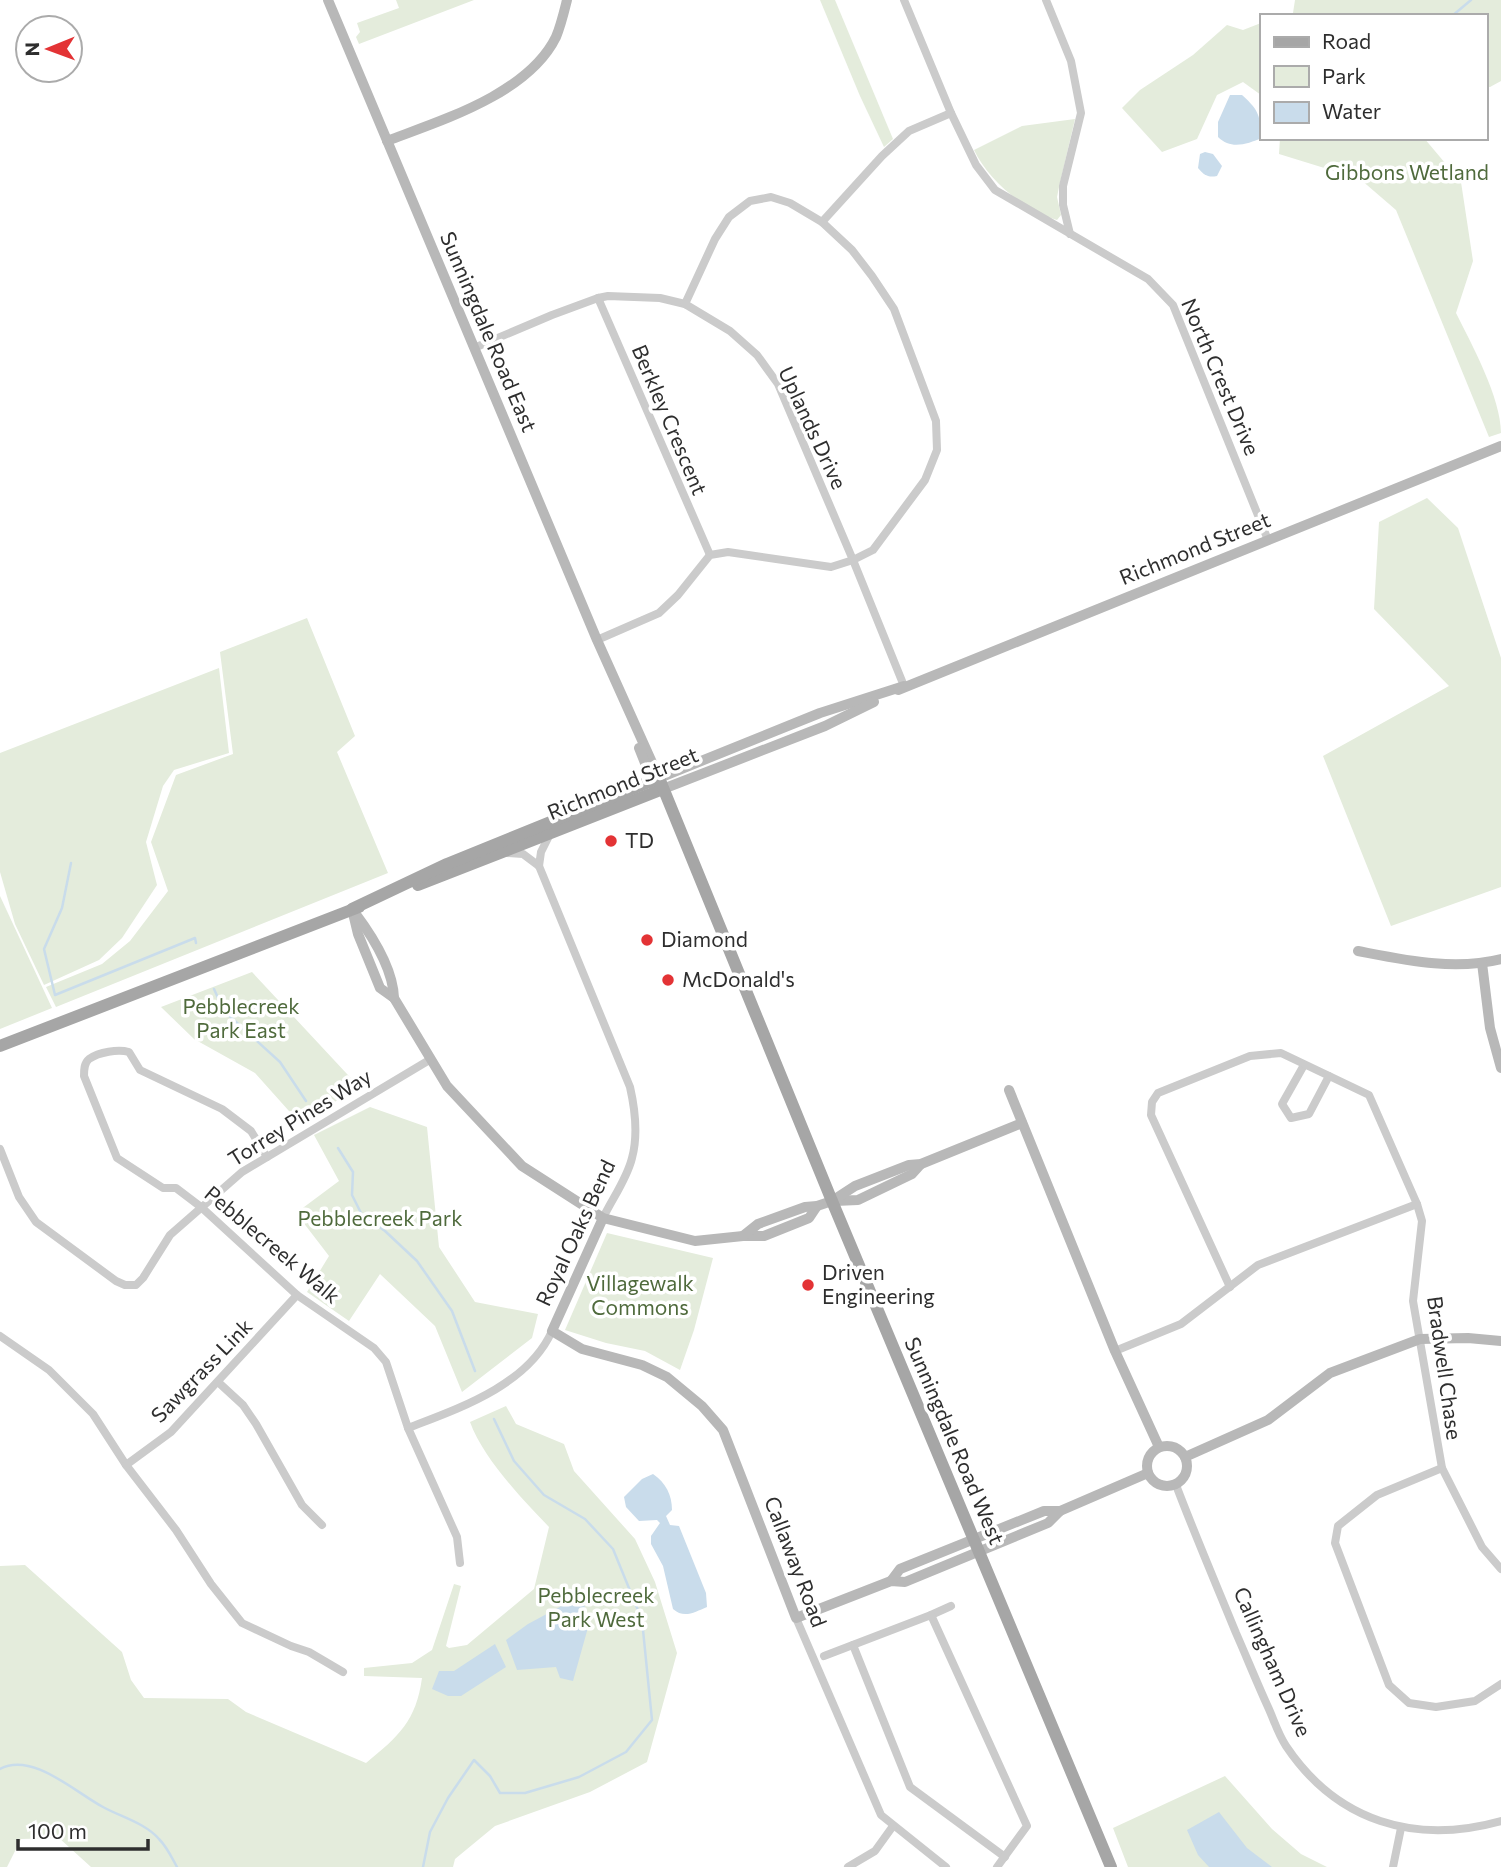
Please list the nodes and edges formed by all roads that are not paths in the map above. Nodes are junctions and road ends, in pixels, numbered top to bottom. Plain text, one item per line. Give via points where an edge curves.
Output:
1 (328, 0) edge
2 (567, 0) edge
3 (904, 0) edge
4 (1046, 0) edge
5 (951, 113) junction
6 (387, 141) junction
7 (822, 222) junction
8 (1070, 234) junction
9 (598, 298) junction
10 (685, 304) junction
11 (474, 348) junction
12 (1501, 446) edge
13 (1268, 540) junction
14 (710, 555) junction
15 (853, 561) junction
16 (597, 640) junction
17 (904, 686) junction
18 (657, 785) junction
19 (550, 834) junction
20 (503, 853) junction
21 (539, 866) junction
22 (352, 909) junction
23 (1358, 951) dead end
24 (1501, 959) edge
25 (1482, 963) junction
26 (0, 1046) edge
27 (431, 1059) junction
28 (1304, 1065) junction
29 (1501, 1068) edge
30 (1329, 1076) junction
31 (1009, 1090) dead end
32 (1023, 1123) junction
33 (0, 1149) edge
34 (267, 1157) junction
35 (832, 1201) junction
36 (1417, 1204) junction
37 (201, 1207) junction
38 (603, 1218) junction
39 (1230, 1287) junction
40 (297, 1294) junction
41 (552, 1331) junction
42 (0, 1336) edge
43 (1420, 1339) junction
44 (1501, 1341) edge
45 (1115, 1351) junction
46 (218, 1382) junction
47 (408, 1428) junction
48 (1158, 1447) junction
49 (1185, 1457) junction
50 (126, 1465) junction
51 (1442, 1468) junction
52 (1147, 1473) junction
53 (1176, 1485) junction
54 (1060, 1511) junction
55 (322, 1525) dead end
56 (974, 1539) junction
57 (981, 1553) junction
58 (460, 1563) dead end
59 (1501, 1569) edge
60 (891, 1581) junction
61 (951, 1606) dead end
62 (930, 1615) junction
63 (796, 1618) junction
64 (853, 1645) junction
65 (824, 1656) dead end
66 (343, 1672) dead end
67 (1501, 1684) edge
68 (1501, 1821) edge
69 (893, 1826) junction
70 (1401, 1828) junction
71 (1004, 1857) junction
72 (1111, 1866) edge
73 (848, 1867) edge
74 (946, 1867) edge
75 (997, 1867) edge
76 (1393, 1867) edge

1 - 6 street, Sunningdale Road East
2 - 6 street via 555,38 531,69 469,108
3 - 5 street, North Crest Drive
4 - 8 street via 1071,61 1081,113 1063,186 1062,205
5 - 7 street via 909,131
5 - 8 street, North Crest Drive via 976,165 995,190
6 - 11 street, Sunningdale Road East
7 - 10 street via 771,197 750,201 729,216
7 - 15 street via 852,250 894,309 936,421 937,450 925,480 873,550
8 - 13 street, North Crest Drive via 1148,279 1173,305
9 - 10 street, Uplands Drive
9 - 11 street, Uplands Drive
9 - 14 street, Berkley Crescent
10 - 15 street, Uplands Drive via 730,331 757,355 778,384
11 - 16 street, Sunningdale Road East
12 - 13 street, Richmond Street
13 - 17 street, Richmond Street
14 - 15 street via 728,552 831,566
14 - 16 street via 659,613
15 - 17 street, Uplands Drive
16 - 18 street, Sunningdale Road East
17 - 18 street, Richmond Street via 825,726
18 - 19 main road, Richmond Street
18 - 22 main road, Richmond Street via 447,864
18 - 35 main road, Sunningdale Road West
19 - 20 main road, Richmond Street
19 - 21 street
20 - 21 street via 523,854
20 - 22 main road, Richmond Street
21 - 38 street, Royal Oaks Bend via 634,1104 632,1160
22 - 26 main road, Richmond Street
22 - 27 street via 368,930 393,983 394,998
23 - 25 street via 1418,963
24 - 25 street
25 - 29 street via 1490,1028
27 - 34 street, Torrey Pines Way
27 - 38 street via 447,1086 522,1166
28 - 30 street, Bradwell Chase
28 - 30 street via 1282,1104 1291,1118 1309,1114
28 - 39 street, Bradwell Chase via 1281,1053 1250,1056 1158,1093 1152,1102 1151,1115
30 - 36 street, Bradwell Chase via 1369,1095
31 - 32 street
32 - 35 street via 921,1164 912,1174 858,1200
32 - 45 street
33 - 37 street, Torrey Pines Way via 19,1197 36,1222 125,1285 136,1285 143,1278 170,1236
34 - 37 street, Torrey Pines Way
34 - 37 street, Pebblecreek Walk via 251,1131 222,1109 140,1070 129,1052 119,1049 89,1059 84,1076 117,1158 163,1188 176,1188
35 - 38 street via 758,1224 743,1236 695,1241
35 - 56 main road, Sunningdale Road West
36 - 39 street via 1258,1265
36 - 43 street, Bradwell Chase via 1422,1221 1413,1301
37 - 40 street, Pebblecreek Walk
38 - 41 street, Royal Oaks Bend
39 - 45 street via 1181,1324
40 - 46 street, Sawgrass Link
40 - 47 street, Pebblecreek Walk via 386,1362
41 - 47 street, Royal Oaks Bend via 544,1349 506,1383
41 - 63 street, Callaway Road via 582,1349 642,1365 667,1377 723,1430
42 - 50 street via 49,1370 79,1398
43 - 44 street
43 - 49 street via 1330,1373 1268,1420
43 - 51 street, Bradwell Chase
45 - 48 street
46 - 50 street, Sawgrass Link via 171,1432
46 - 55 street via 243,1405 302,1505
47 - 58 street, Pebblecreek Walk via 457,1537
48 - 49 street via 1174,1447
48 - 52 street via 1148,1458
49 - 53 street via 1186,1473
50 - 66 street via 242,1623
51 - 59 street, Bradwell Chase via 1482,1547
51 - 67 street, Bradwell Chase via 1377,1494 1338,1526 1335,1543 1389,1685 1409,1703 1436,1707 1475,1701
52 - 53 street via 1156,1484
52 - 54 street
53 - 70 street, Callingham Drive via 1284,1743 1337,1799
54 - 56 street via 1044,1511
54 - 57 street via 1048,1523
56 - 57 main road, Sunningdale Road West
56 - 60 street via 900,1569
57 - 60 street via 905,1583
57 - 72 main road, Sunningdale Road West
60 - 63 street
61 - 62 street
62 - 64 street
62 - 71 street via 1027,1826
63 - 69 street, Callaway Road via 866,1784 881,1815
64 - 65 street
64 - 71 street via 910,1787
68 - 70 street, Callingham Drive via 1446,1831
69 - 73 street via 875,1851
69 - 74 street, Callaway Road
70 - 76 street
71 - 75 street

